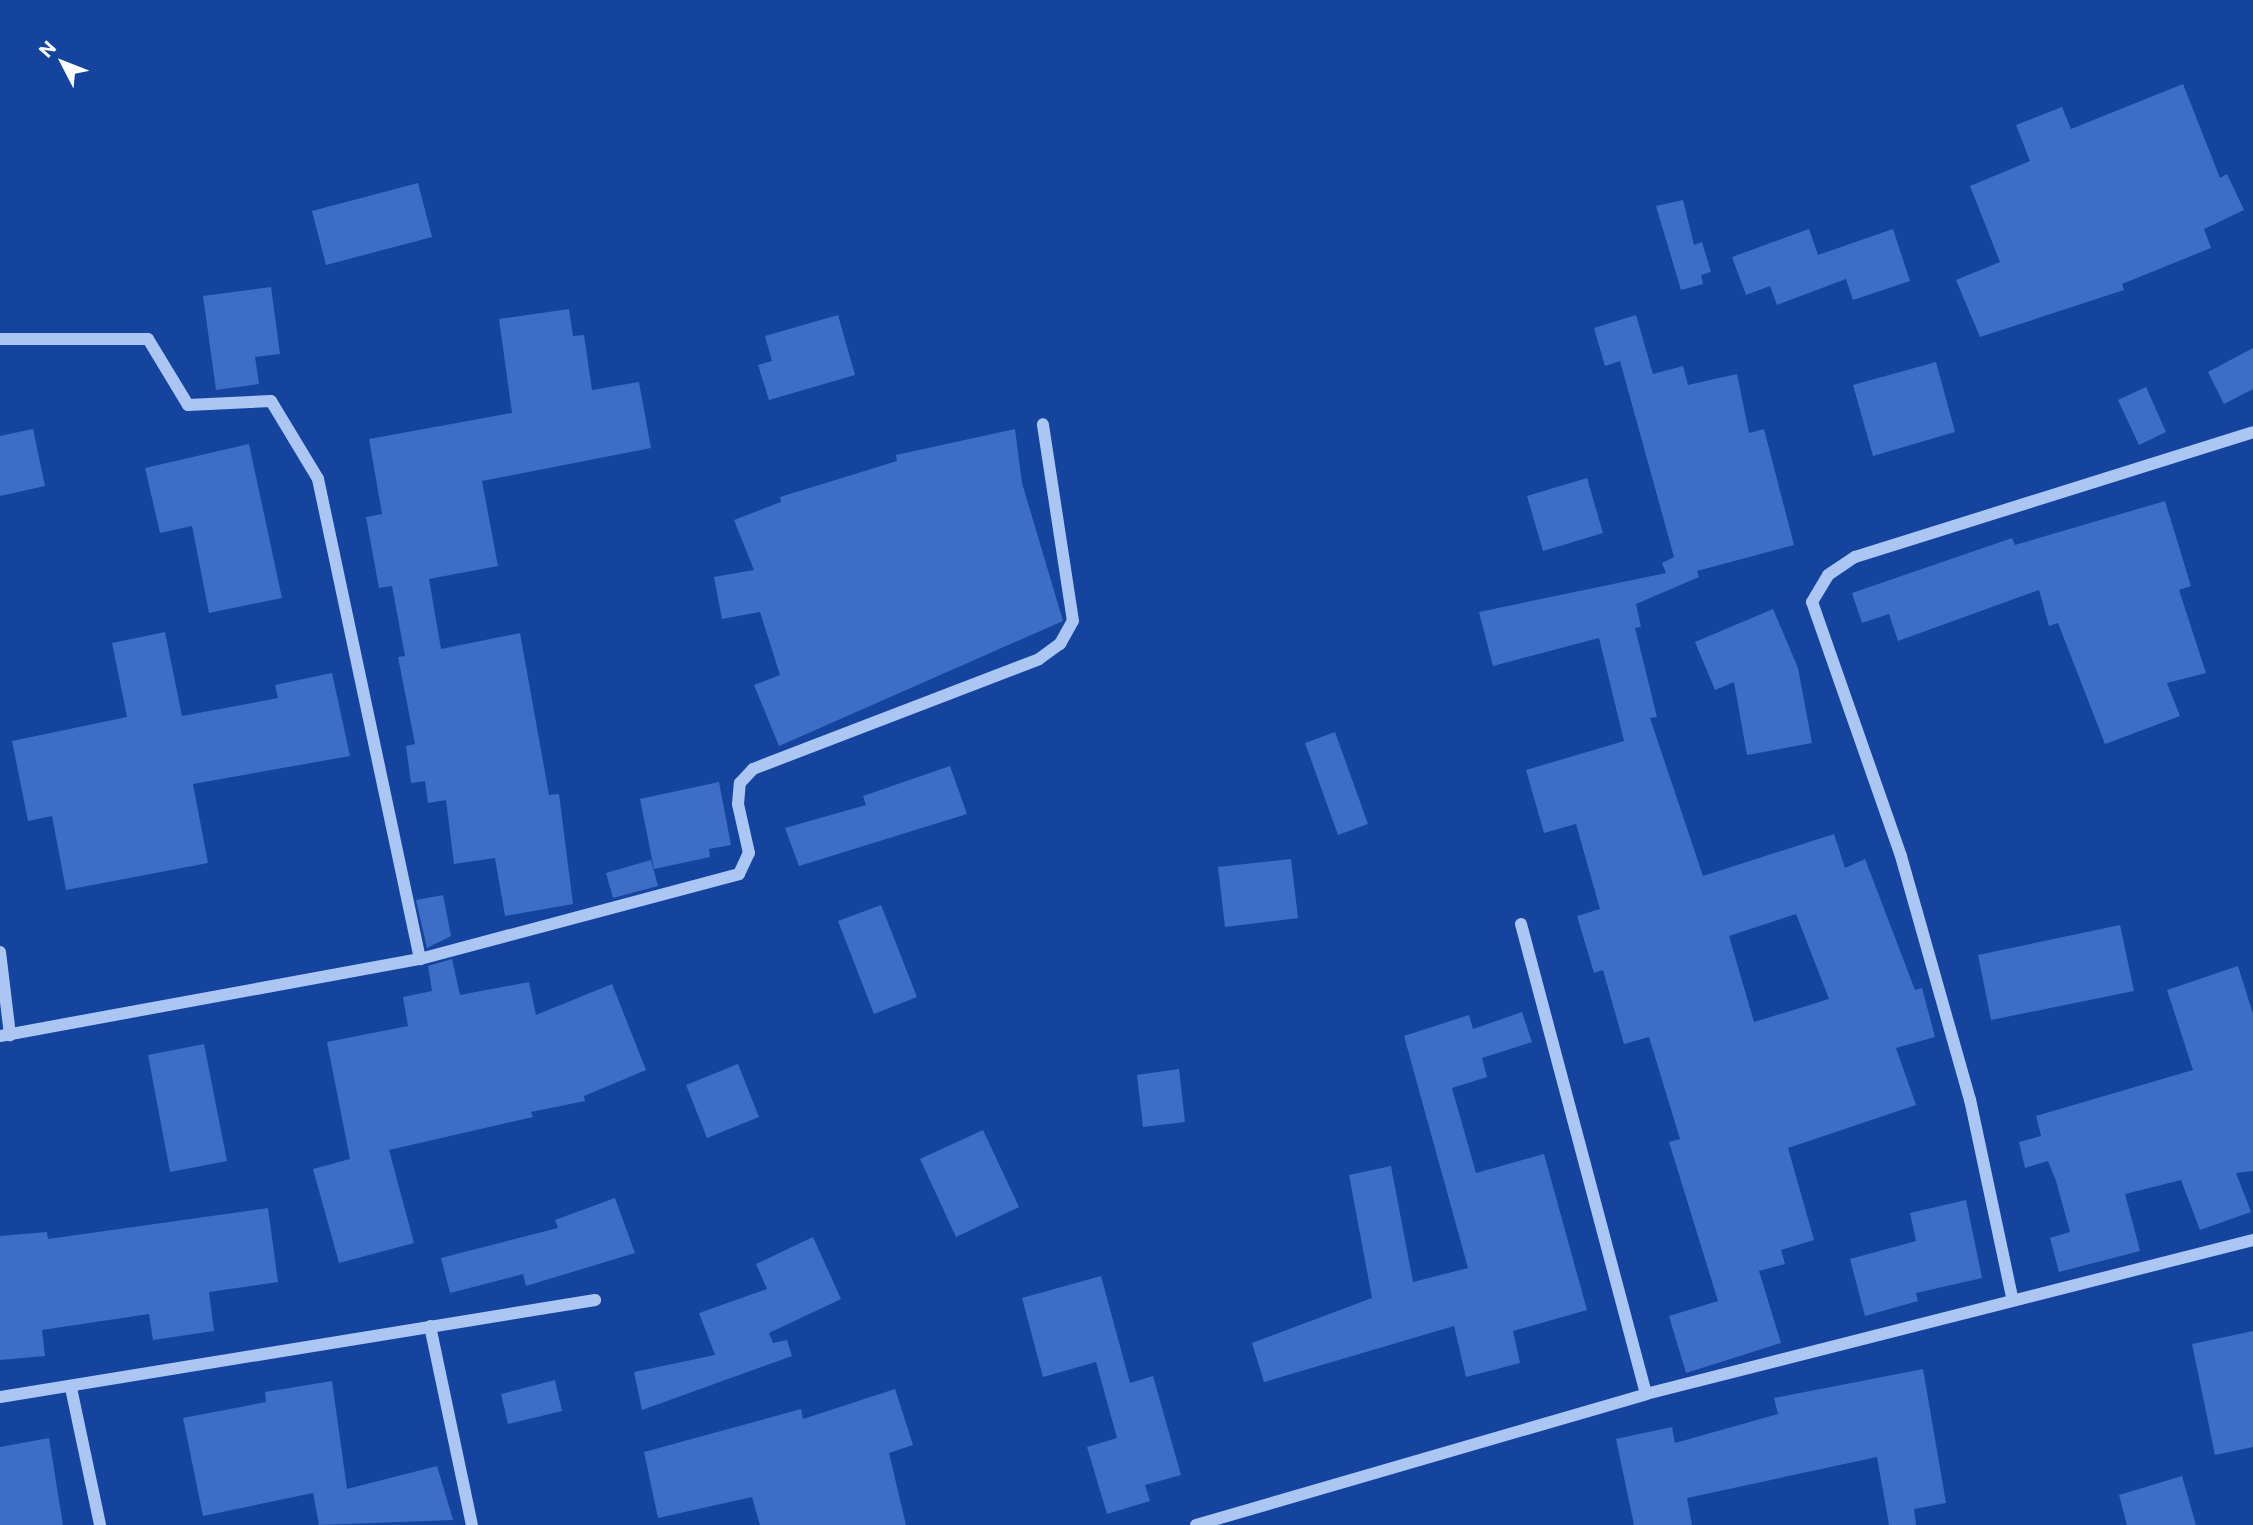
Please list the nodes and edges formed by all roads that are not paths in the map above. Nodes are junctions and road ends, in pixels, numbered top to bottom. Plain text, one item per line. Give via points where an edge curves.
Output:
1 (0, 339) edge
2 (1043, 424) dead end
3 (2253, 432) edge
4 (1521, 924) dead end
5 (0, 952) edge
6 (420, 959) junction
7 (5, 1035) edge
8 (2253, 1240) edge
9 (2012, 1297) junction
10 (595, 1300) dead end
11 (429, 1326) junction
12 (71, 1388) junction
13 (1646, 1394) junction
14 (0, 1397) edge
15 (100, 1525) edge
16 (472, 1525) edge
17 (1196, 1525) edge

1 - 6 street via 149,339 188,405 271,401 318,479
2 - 6 street via 1073,621 1060,645 1039,659 753,769 740,783 738,804 748,853 739,874 723,883
3 - 9 street via 1856,557 1828,575 1812,602 1901,856 1970,1100
4 - 13 street
5 - 7 street
6 - 7 street
8 - 9 street
9 - 13 street
10 - 11 street
11 - 12 street
11 - 16 street
12 - 14 street
12 - 15 street
13 - 17 street

